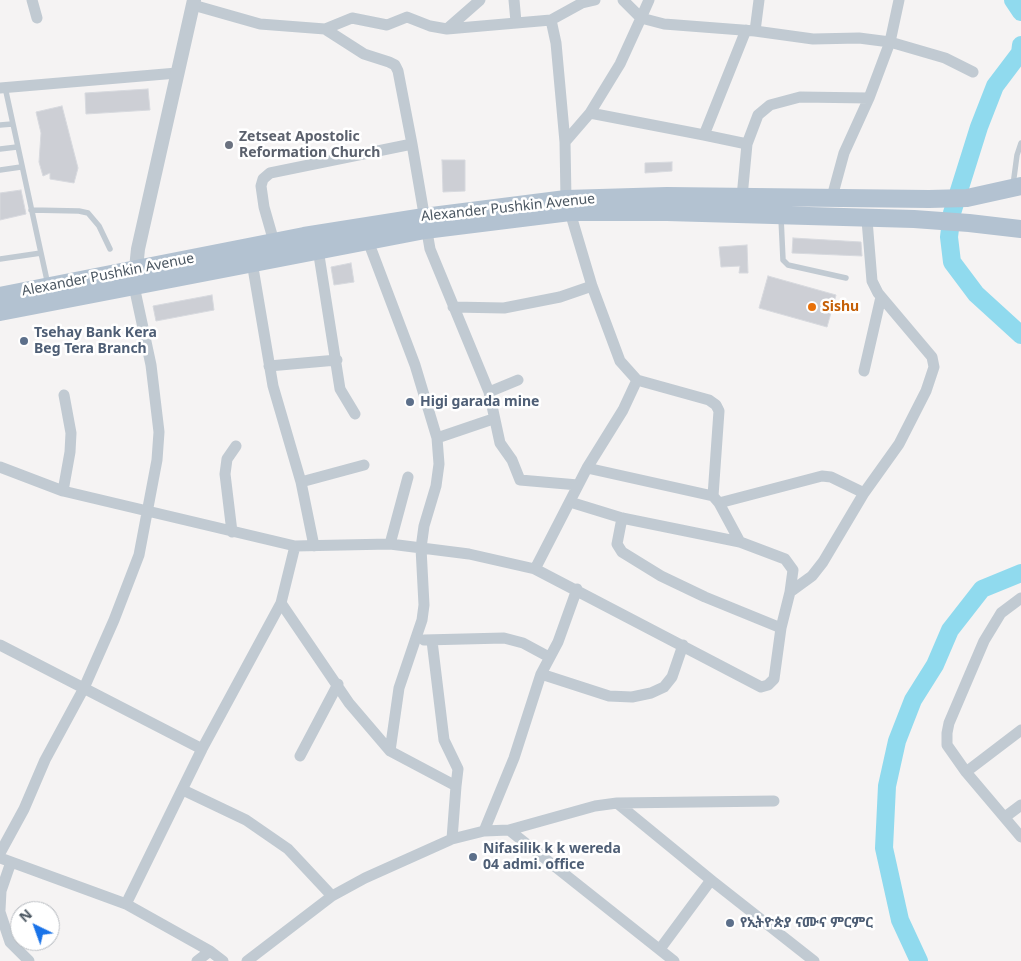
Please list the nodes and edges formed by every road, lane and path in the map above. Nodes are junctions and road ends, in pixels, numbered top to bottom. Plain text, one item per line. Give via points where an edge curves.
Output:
1 (32, 0) edge
2 (480, 0) edge
3 (514, 0) edge
4 (595, 0) edge
5 (623, 0) edge
6 (649, 0) edge
7 (759, 0) edge
8 (899, 0) edge
9 (193, 2) edge
10 (37, 18) dead end
11 (641, 18) junction
12 (551, 20) junction
13 (516, 22) junction
14 (325, 28) junction
15 (447, 29) junction
16 (750, 31) junction
17 (890, 42) junction
18 (973, 72) dead end
19 (177, 73) junction
20 (3, 88) edge
21 (869, 98) junction
22 (590, 113) junction
23 (12, 124) junction
24 (0, 125) edge
25 (704, 135) junction
26 (565, 142) junction
27 (1021, 143) edge
28 (412, 144) junction
29 (747, 144) junction
30 (17, 147) junction
31 (0, 149) edge
32 (21, 166) junction
33 (0, 170) edge
34 (1018, 190) edge
35 (742, 197) junction
36 (832, 197) junction
37 (568, 205) junction
38 (31, 210) junction
39 (781, 216) junction
40 (867, 220) junction
41 (1021, 220) edge
42 (425, 223) junction
43 (969, 223) junction
44 (1021, 229) edge
45 (368, 241) junction
46 (274, 242) junction
47 (309, 246) junction
48 (110, 249) dead end
49 (41, 253) junction
50 (0, 259) edge
51 (252, 262) junction
52 (135, 278) junction
53 (846, 278) dead end
54 (592, 286) junction
55 (48, 287) junction
56 (0, 296) edge
57 (881, 297) junction
58 (453, 307) junction
59 (0, 312) edge
60 (338, 360) junction
61 (269, 366) junction
62 (864, 371) dead end
63 (518, 380) dead end
64 (637, 380) junction
65 (489, 392) junction
66 (64, 394) dead end
67 (355, 414) dead end
68 (493, 419) junction
69 (437, 438) junction
70 (236, 446) dead end
71 (364, 465) dead end
72 (0, 467) edge
73 (586, 468) junction
74 (408, 477) dead end
75 (301, 482) junction
76 (578, 485) junction
77 (63, 490) junction
78 (864, 492) junction
79 (716, 499) junction
80 (570, 502) junction
81 (148, 512) junction
82 (622, 518) junction
83 (232, 532) junction
84 (740, 542) junction
85 (390, 544) junction
86 (295, 546) junction
87 (314, 546) junction
88 (422, 548) junction
89 (535, 569) junction
90 (577, 589) junction
91 (790, 592) junction
92 (1021, 598) edge
93 (281, 603) junction
94 (782, 628) junction
95 (415, 638) junction
96 (432, 641) junction
97 (0, 645) edge
98 (683, 645) junction
99 (549, 657) junction
100 (542, 674) junction
101 (338, 684) junction
102 (84, 688) junction
103 (1021, 730) edge
104 (202, 749) junction
105 (390, 751) junction
106 (300, 756) dead end
107 (966, 772) junction
108 (456, 786) junction
109 (183, 790) junction
110 (774, 801) dead end
111 (617, 803) junction
112 (1021, 805) edge
113 (1005, 818) junction
114 (509, 830) junction
115 (484, 831) junction
116 (1021, 837) edge
117 (452, 839) junction
118 (0, 853) edge
119 (5, 860) edge
120 (711, 880) junction
121 (332, 896) junction
122 (126, 904) junction
123 (0, 911) edge
124 (660, 949) junction
125 (210, 951) junction
126 (29, 961) edge
127 (197, 961) edge
128 (223, 961) edge
129 (247, 961) edge
130 (674, 961) edge
131 (814, 961) edge

1 - 10 street
2 - 15 street
3 - 13 street
4 - 12 street via 582,3
5 - 11 street
6 - 11 street
7 - 16 street
8 - 17 street
9 - 14 street via 260,24
9 - 19 street
11 - 16 street via 664,24
11 - 22 street via 620,64
12 - 13 street
12 - 26 street
13 - 15 street
14 - 15 street via 352,18 387,25 407,17
14 - 28 street via 364,54 395,65
16 - 17 street via 818,40 858,38
16 - 25 street
17 - 18 street via 945,58
17 - 21 street
19 - 20 street
19 - 52 street via 138,249
20 - 23 lane
21 - 29 street via 800,97 770,105 758,115
21 - 36 street via 844,153
22 - 25 street
22 - 26 street
23 - 24 lane
23 - 30 lane
25 - 29 street
26 - 37 street
27 - 34 lane via 1017,155
28 - 42 street
28 - 46 street via 270,173 261,186
29 - 35 street
30 - 31 lane
30 - 32 lane
32 - 33 lane
32 - 38 lane
34 - 36 main road, Alexander Pushkin Avenue via 967,198
35 - 36 main road, Alexander Pushkin Avenue
35 - 37 main road, Alexander Pushkin Avenue via 666,196
37 - 39 main road, Alexander Pushkin Avenue
37 - 42 main road, Alexander Pushkin Avenue
37 - 54 street
38 - 48 lane via 88,213 99,226
38 - 49 lane
39 - 40 main road, Alexander Pushkin Avenue
39 - 53 lane via 782,260
40 - 43 main road, Alexander Pushkin Avenue
40 - 57 street via 872,281
41 - 43 main road
42 - 45 main road, Alexander Pushkin Avenue
42 - 47 main road, Alexander Pushkin Avenue
42 - 58 street via 430,249
43 - 44 main road, Alexander Pushkin Avenue
45 - 47 main road, Alexander Pushkin Avenue
45 - 69 street via 415,365
46 - 47 main road, Alexander Pushkin Avenue
46 - 52 main road, Alexander Pushkin Avenue
47 - 51 main road, Alexander Pushkin Avenue
47 - 60 street
49 - 50 lane
49 - 55 lane
51 - 52 main road, Alexander Pushkin Avenue
51 - 61 street
52 - 55 main road, Alexander Pushkin Avenue
52 - 59 main road, Alexander Pushkin Avenue
52 - 81 street via 151,365 158,432
54 - 58 street via 560,297 504,308
54 - 64 street via 620,361
55 - 56 main road, Alexander Pushkin Avenue
57 - 62 street
57 - 78 street via 932,357 934,367 926,391 899,444
58 - 65 street
60 - 61 street
60 - 67 street via 340,389
61 - 75 street
63 - 65 street
64 - 73 street via 623,410
64 - 79 street via 716,405 719,411
65 - 68 street
66 - 77 street via 71,433
68 - 69 street
68 - 76 street via 500,443 520,480
69 - 88 street via 436,486 426,515
70 - 83 street via 227,459 225,474
71 - 75 street
72 - 77 street
73 - 76 street
73 - 79 street
74 - 85 street
75 - 87 street
76 - 80 street
77 - 81 street
78 - 79 street via 832,477 822,476
78 - 91 street via 812,576
79 - 84 street
80 - 82 street
80 - 89 street
81 - 83 street
81 - 102 street via 139,555
82 - 84 street
82 - 94 street via 617,544 622,552 696,593
83 - 86 street
84 - 91 street via 785,559 793,570
85 - 87 street
85 - 88 street
86 - 87 street
86 - 93 street
88 - 89 street via 470,554
88 - 95 street via 424,605
89 - 90 street
90 - 98 street
90 - 99 street via 558,642
91 - 94 street
92 - 107 street via 1002,614 984,641 949,723 947,745
93 - 101 street
93 - 104 street
94 - 98 street via 774,679 761,687
95 - 96 street
95 - 105 street via 399,688
96 - 99 street via 504,638 523,643
96 - 108 street via 444,740 458,768
97 - 102 street
98 - 100 street via 672,677 664,687 632,697 609,696
99 - 100 street
100 - 115 street via 514,758
101 - 105 street via 361,718
101 - 106 street
102 - 104 street
102 - 118 street
103 - 107 street
104 - 109 street
105 - 108 street
107 - 113 street
108 - 117 street
109 - 121 street via 246,820 288,849
109 - 122 street
110 - 111 street
111 - 114 street
111 - 120 street
112 - 113 street
113 - 116 street
114 - 115 street
114 - 124 street
115 - 117 street
117 - 121 street via 364,878
119 - 122 street
119 - 123 street
120 - 124 street
120 - 131 street
121 - 129 street
122 - 125 street
123 - 126 street via 10,942
124 - 130 street
125 - 127 street
125 - 128 street

